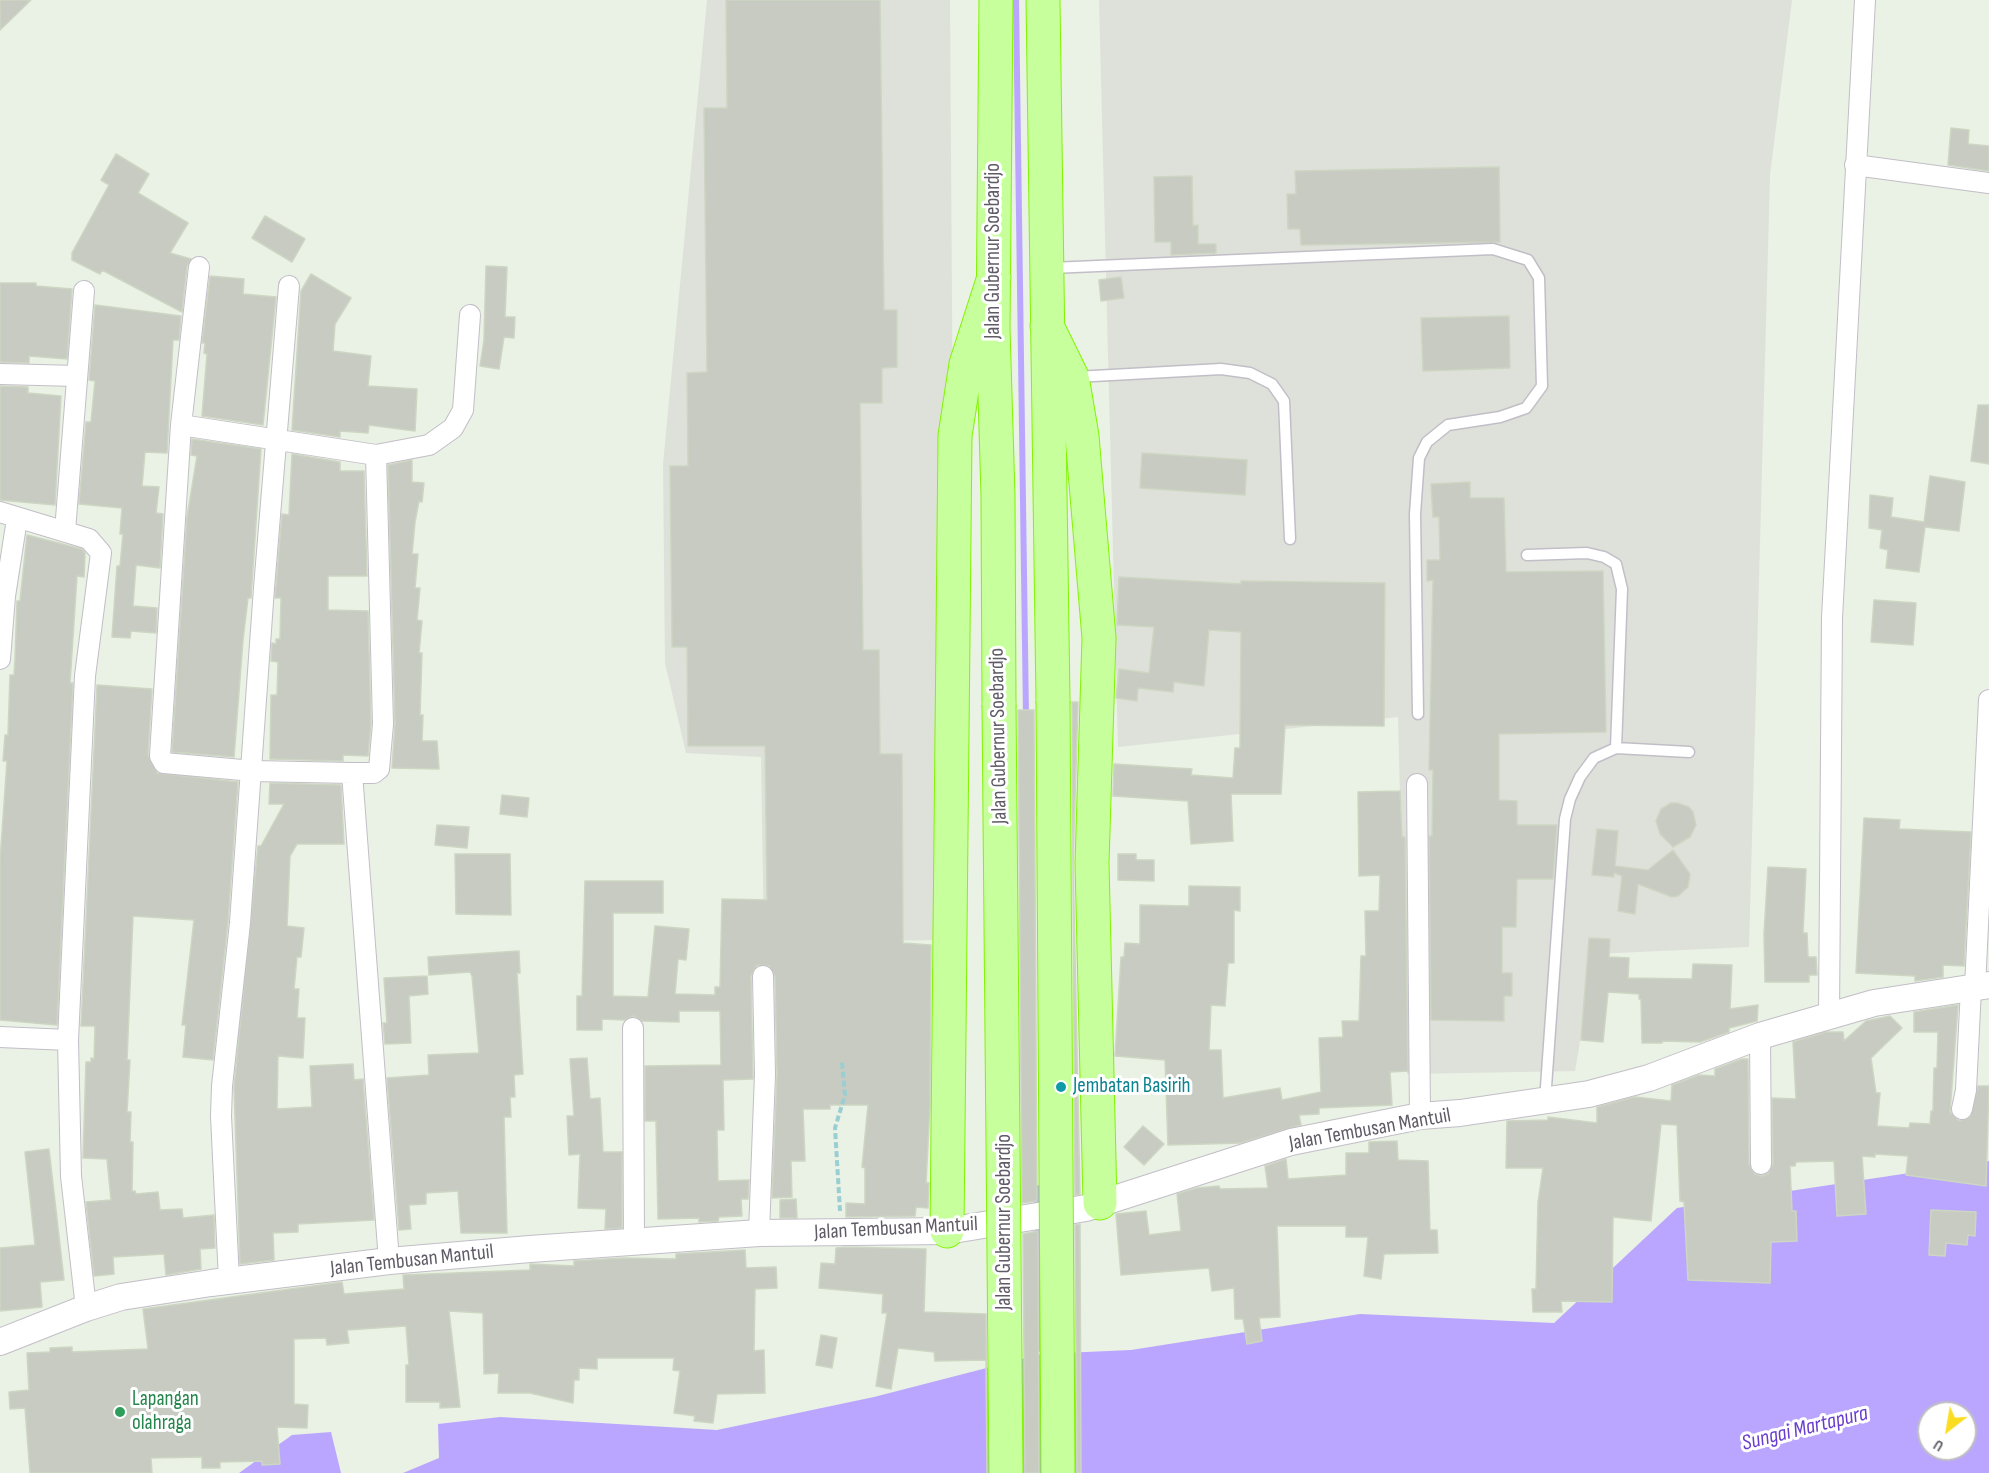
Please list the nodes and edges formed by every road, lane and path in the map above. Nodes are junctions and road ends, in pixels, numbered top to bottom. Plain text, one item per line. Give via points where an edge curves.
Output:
1 (996, 0) edge
2 (1043, 0) edge
3 (1865, 0) edge
4 (1855, 165) junction
5 (1989, 183) edge
6 (199, 267) dead end
7 (1047, 269) junction
8 (994, 277) junction
9 (290, 286) dead end
10 (84, 291) dead end
11 (470, 315) dead end
12 (1047, 326) junction
13 (0, 374) edge
14 (77, 376) junction
15 (1072, 377) junction
16 (181, 425) junction
17 (276, 438) junction
18 (376, 455) junction
19 (8, 516) edge
20 (65, 531) junction
21 (1290, 539) dead end
22 (1527, 555) dead end
23 (954, 612) junction
24 (998, 613) junction
25 (0, 659) edge
26 (1989, 700) edge
27 (1418, 714) dead end
28 (1616, 748) junction
29 (1689, 752) dead end
30 (252, 771) junction
31 (352, 773) junction
32 (1417, 784) dead end
33 (763, 976) dead end
34 (1978, 987) edge
35 (1829, 1016) junction
36 (633, 1028) dead end
37 (1760, 1036) junction
38 (0, 1037) edge
39 (68, 1040) junction
40 (842, 1062) dead end
41 (1545, 1101) junction
42 (1962, 1109) dead end
43 (1420, 1116) junction
44 (1761, 1164) dead end
45 (1100, 1203) junction
46 (947, 1231) junction
47 (759, 1233) junction
48 (841, 1233) junction
49 (634, 1242) junction
50 (389, 1262) junction
51 (229, 1280) junction
52 (86, 1308) junction
53 (0, 1342) edge
54 (1006, 1473) edge
55 (1058, 1473) edge

1 - 8 highway, Jalan Gubernur Soebardjo
2 - 7 highway
3 - 4 street
4 - 5 street
4 - 35 street via 1832,618
6 - 16 street
7 - 12 highway
7 - 27 lane via 1493,249 1528,260 1539,278 1542,386 1526,408 1500,417 1448,425 1426,442 1419,459 1414,514
8 - 23 highway via 966,364 955,436
8 - 24 highway, Jalan Gubernur Soebardjo
9 - 17 street
10 - 14 street
11 - 18 street via 460,419 429,445
12 - 15 highway
12 - 55 highway, bridge
13 - 14 street
14 - 20 street
15 - 21 lane via 1221,369 1250,373 1272,384 1284,401
15 - 45 highway via 1082,436 1099,638 1092,863
16 - 17 street
16 - 30 street via 160,756 168,765
17 - 18 street
17 - 30 street
18 - 31 street via 383,724 379,769
19 - 20 street
19 - 25 street
20 - 39 street via 88,539 101,553 86,676
22 - 28 lane via 1587,553 1616,564 1622,589
23 - 24 highway
23 - 46 highway
24 - 54 highway, Jalan Gubernur Soebardjo, bridge
26 - 34 street
28 - 29 lane
28 - 41 lane via 1594,758 1580,777 1565,819
30 - 31 street
30 - 51 street via 221,1116
31 - 50 street
32 - 43 street
33 - 47 street via 765,1074
34 - 35 street, Jalan Tembusan Mantuil via 1874,1003
34 - 42 street
35 - 37 street, Jalan Tembusan Mantuil
36 - 49 street
37 - 41 street, Jalan Tembusan Mantuil via 1649,1077 1589,1094
37 - 44 street
38 - 39 street
39 - 52 street via 71,1176
40 - 48 path via 845,1095 835,1128
41 - 43 street, Jalan Tembusan Mantuil
43 - 45 street, Jalan Tembusan Mantuil via 1292,1142
45 - 46 street, Jalan Tembusan Mantuil
46 - 48 street, Jalan Tembusan Mantuil
47 - 48 street, Jalan Tembusan Mantuil
47 - 49 street, Jalan Tembusan Mantuil
49 - 50 street, Jalan Tembusan Mantuil
50 - 51 street, Jalan Tembusan Mantuil
51 - 52 street, Jalan Tembusan Mantuil via 142,1291
52 - 53 street, Jalan Tembusan Mantuil

